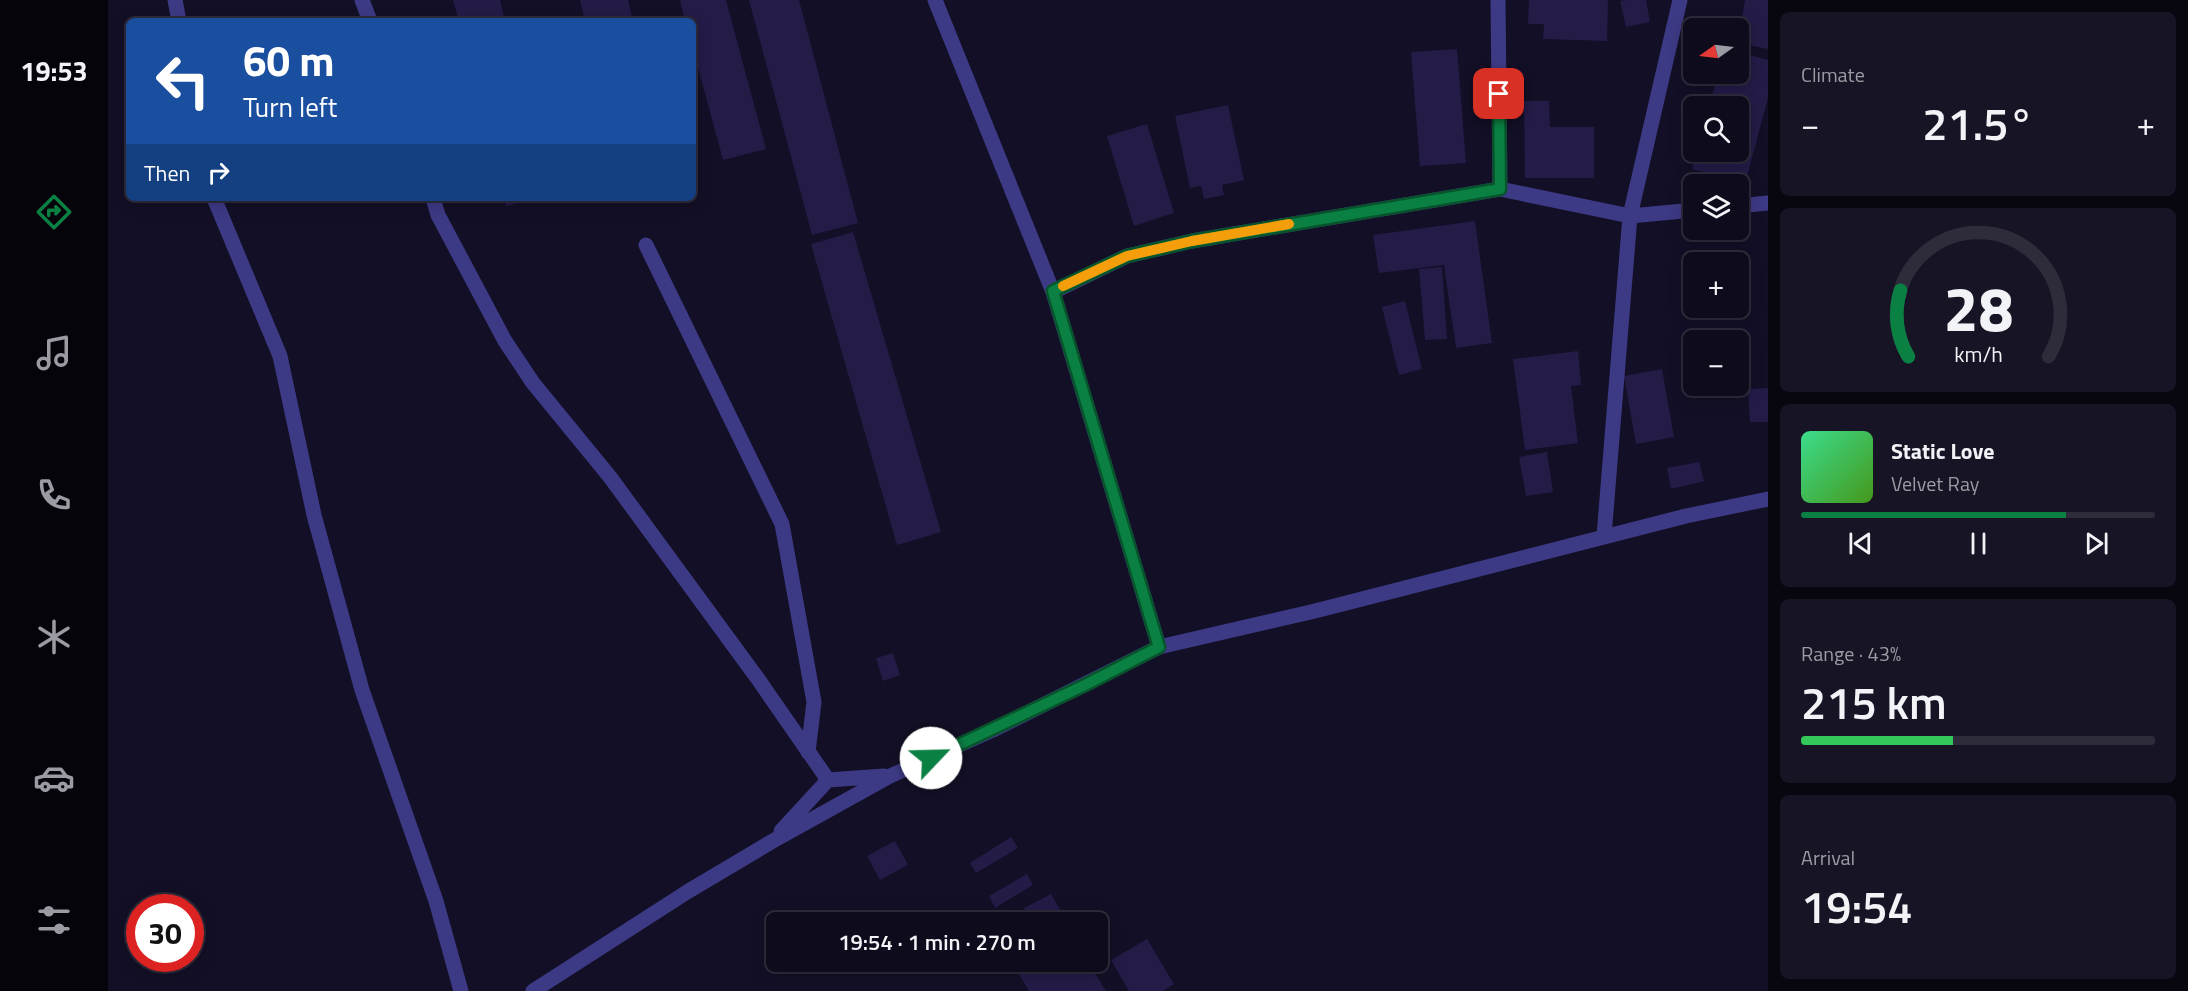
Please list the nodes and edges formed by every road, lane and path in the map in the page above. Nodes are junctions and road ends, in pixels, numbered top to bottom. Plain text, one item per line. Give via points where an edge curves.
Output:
1 (175, 0) edge
2 (362, 0) edge
3 (935, 0) edge
4 (1498, 0) edge
5 (1680, 0) edge
6 (178, 18) edge
7 (369, 18) edge
8 (1500, 189) junction
9 (215, 201) edge
10 (434, 201) edge
11 (1768, 203) edge
12 (1749, 205) edge
13 (1683, 211) edge
14 (1630, 216) junction
15 (646, 245) dead end
16 (1053, 291) junction
17 (1768, 499) edge
18 (1604, 536) junction
19 (1159, 647) junction
20 (808, 752) junction
21 (890, 776) junction
22 (828, 780) junction
23 (771, 842) junction
24 (461, 991) edge
25 (533, 991) edge

1 - 6 street
2 - 7 street
3 - 16 street
4 - 8 street
5 - 14 street
8 - 14 street
8 - 16 street via 1192,241 1127,256
9 - 24 street via 280,356 314,515 362,690 436,901
10 - 20 street via 505,341 533,383 610,477
11 - 12 street
13 - 14 street
14 - 18 street
15 - 20 street via 782,524 814,702
16 - 19 street
17 - 18 street
18 - 19 street
19 - 21 street via 993,730
20 - 22 street
21 - 22 street
21 - 23 street
22 - 23 street
23 - 25 street

